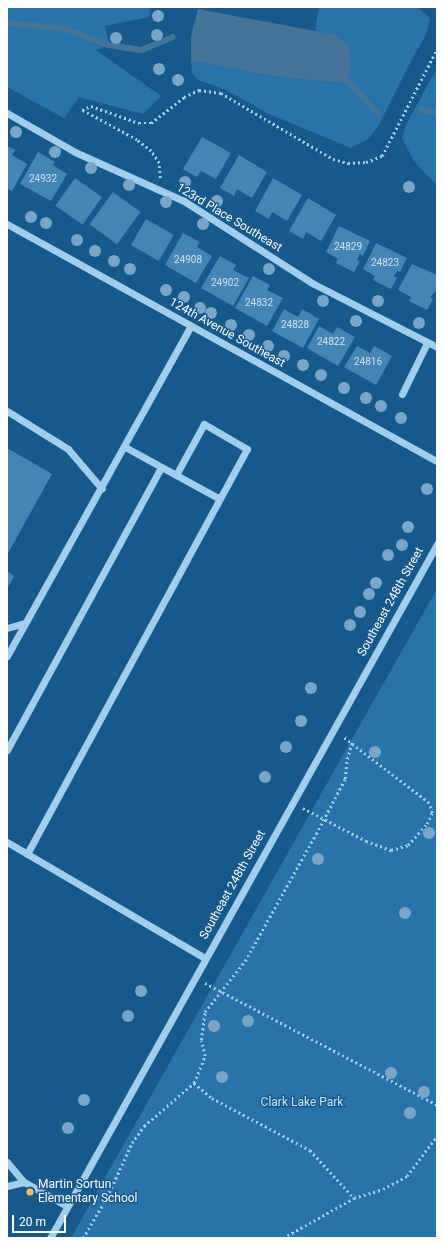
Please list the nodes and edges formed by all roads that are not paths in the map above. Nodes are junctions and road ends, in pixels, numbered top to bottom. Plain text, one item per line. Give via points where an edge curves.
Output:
1 (7, 113) edge
2 (7, 224) edge
3 (191, 326) junction
4 (427, 343) junction
5 (437, 347) edge
6 (402, 394) dead end
7 (7, 411) edge
8 (125, 447) junction
9 (437, 462) edge
10 (161, 467) junction
11 (176, 475) junction
12 (102, 489) junction
13 (220, 499) junction
14 (437, 544) edge
15 (25, 623) junction
16 (7, 628) edge
17 (7, 656) edge
18 (7, 750) edge
19 (7, 842) edge
20 (27, 854) junction
21 (205, 958) junction
22 (7, 1162) edge
23 (24, 1182) junction
24 (7, 1186) edge
25 (67, 1206) junction
26 (50, 1238) edge

1 - 4 street, 123rd Place Southeast via 75,152 160,190 213,218 314,284
2 - 3 street, 124th Avenue Southeast
3 - 8 street
3 - 9 street, 124th Avenue Southeast
4 - 5 street, 123rd Place Southeast
4 - 6 street
7 - 12 street via 68,449
8 - 10 street
8 - 12 street
10 - 11 street
10 - 18 street
11 - 13 street
11 - 13 street via 204,424 247,448
12 - 15 street
13 - 20 street
14 - 21 street, Southeast 248th Street
15 - 16 street
15 - 17 street
19 - 20 street
20 - 21 street
21 - 25 street, Southeast 248th Street
22 - 23 street
23 - 24 street
23 - 25 street
25 - 26 street, Southeast 248th Street

